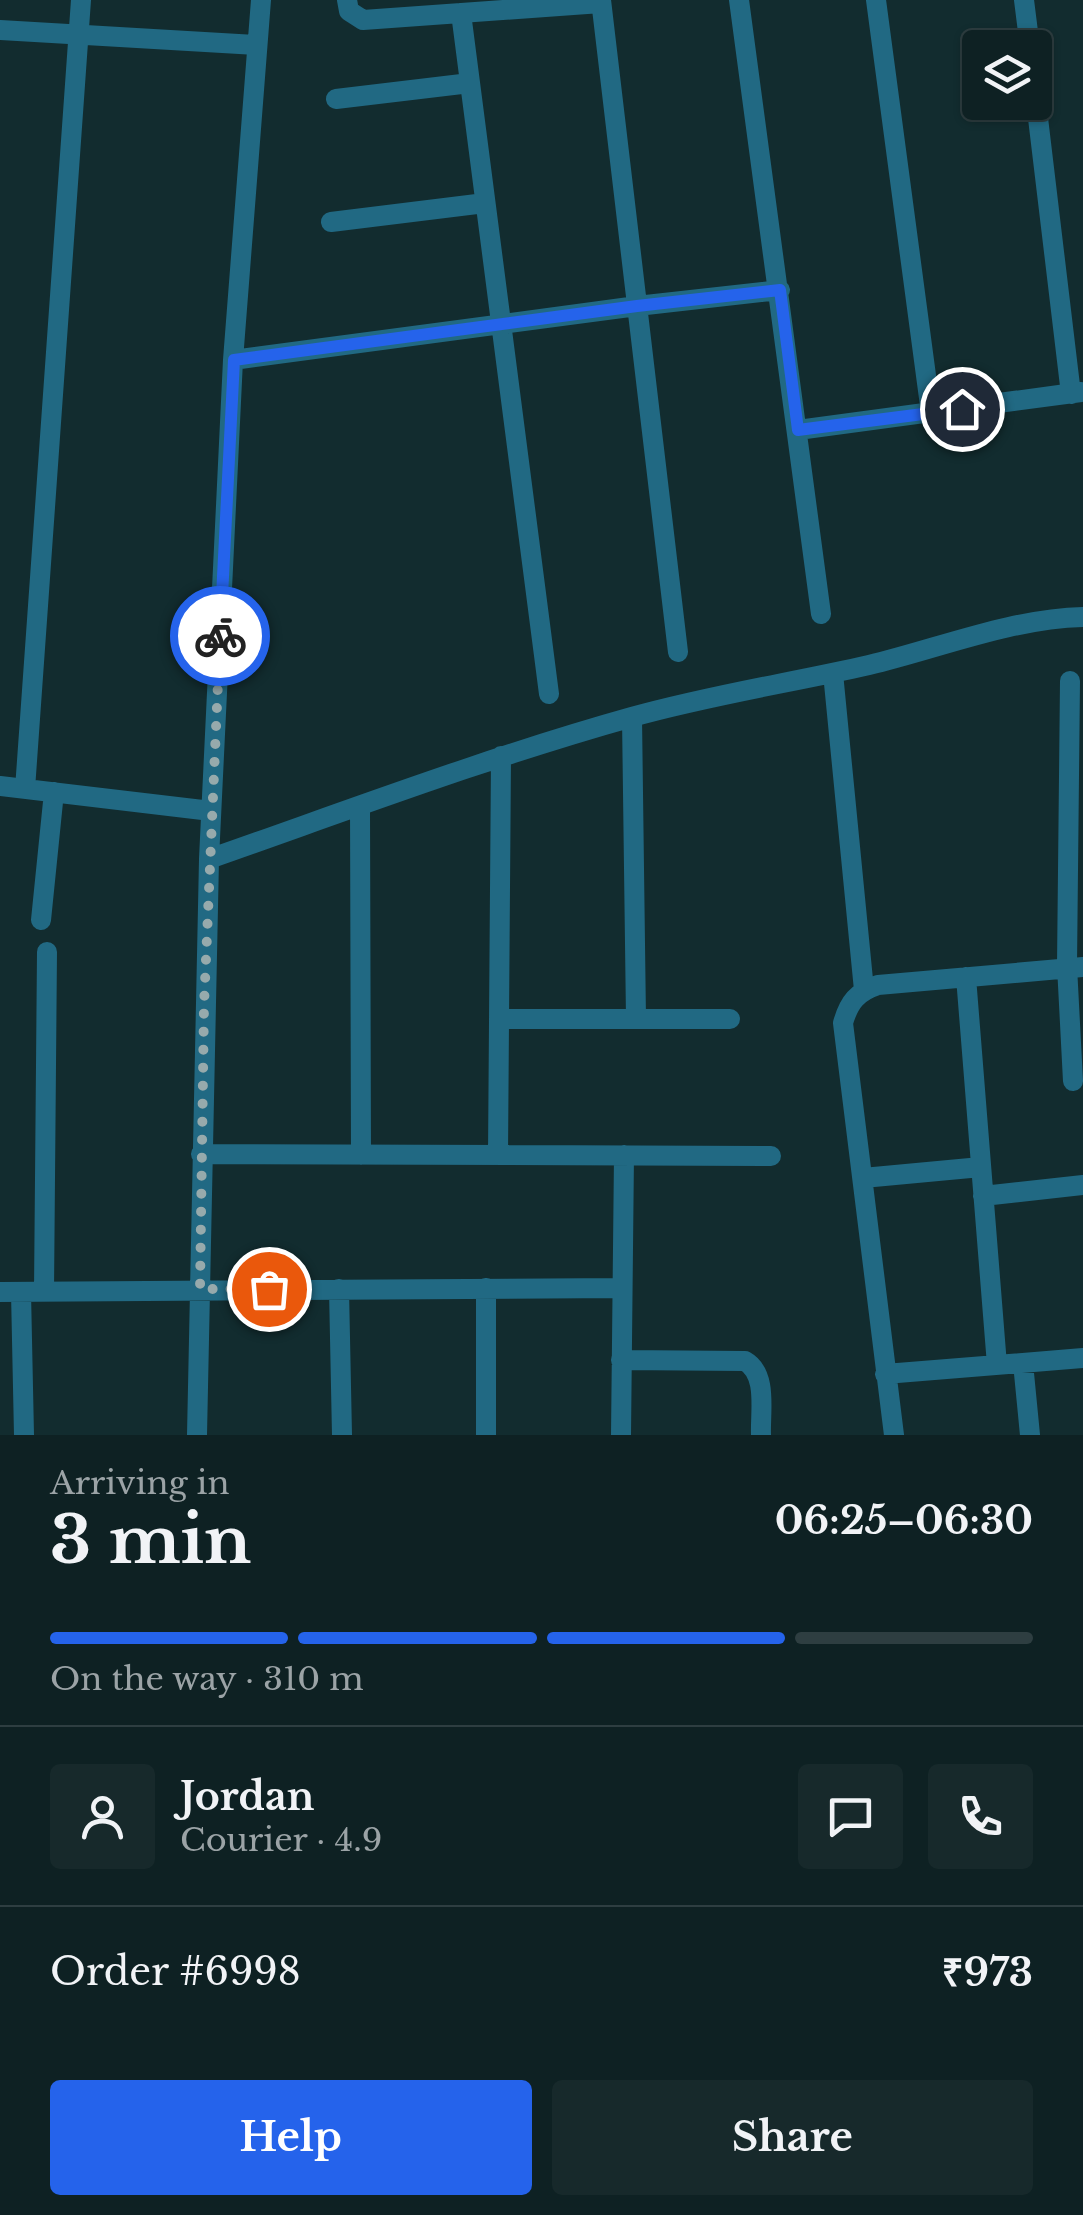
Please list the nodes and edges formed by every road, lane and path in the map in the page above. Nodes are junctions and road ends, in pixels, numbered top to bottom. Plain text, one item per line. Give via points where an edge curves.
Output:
1 (81, 0) edge
2 (261, 0) edge
3 (347, 0) edge
4 (739, 0) edge
5 (876, 0) edge
6 (1024, 0) edge
7 (601, 1) edge
8 (502, 5) edge
9 (461, 13) junction
10 (0, 30) edge
11 (1028, 30) edge
12 (78, 34) junction
13 (257, 45) junction
14 (470, 82) junction
15 (336, 99) dead end
16 (1039, 120) edge
17 (485, 204) junction
18 (332, 222) dead end
19 (780, 290) junction
20 (637, 306) junction
21 (500, 324) junction
22 (234, 360) junction
23 (1077, 393) edge
24 (931, 413) junction
25 (798, 430) junction
26 (821, 614) dead end
27 (1083, 617) edge
28 (678, 652) dead end
29 (833, 673) junction
30 (1070, 681) dead end
31 (548, 694) dead end
32 (632, 717) junction
33 (501, 756) junction
34 (0, 786) edge
35 (25, 788) junction
36 (54, 792) junction
37 (360, 806) junction
38 (211, 811) junction
39 (209, 860) junction
40 (41, 920) dead end
41 (47, 952) dead end
42 (1075, 967) edge
43 (966, 977) junction
44 (864, 990) junction
45 (499, 1019) junction
46 (636, 1019) junction
47 (730, 1019) dead end
48 (1073, 1081) dead end
49 (201, 1154) junction
50 (361, 1154) junction
51 (498, 1155) junction
52 (624, 1155) junction
53 (772, 1156) dead end
54 (981, 1167) junction
55 (863, 1178) junction
56 (1082, 1185) edge
57 (983, 1196) junction
58 (1083, 1198) edge
59 (486, 1288) junction
60 (621, 1288) junction
61 (200, 1289) junction
62 (338, 1289) junction
63 (11, 1292) edge
64 (44, 1292) junction
65 (1083, 1358) edge
66 (621, 1360) junction
67 (1023, 1363) junction
68 (998, 1365) junction
69 (885, 1374) junction
70 (24, 1435) edge
71 (197, 1435) edge
72 (342, 1435) edge
73 (486, 1435) edge
74 (621, 1435) edge
75 (760, 1435) edge
76 (894, 1435) edge
77 (1030, 1435) edge

1 - 12 street
2 - 13 street
3 - 9 street via 349,11 363,20
4 - 19 street
5 - 24 street
6 - 11 street
7 - 8 street
7 - 20 street
8 - 9 street
9 - 14 street
10 - 12 street
12 - 13 street
12 - 35 street
13 - 22 street
14 - 15 street
14 - 17 street
16 - 23 street
17 - 18 street
17 - 21 street
19 - 20 street
19 - 25 street
20 - 21 street
20 - 28 street
21 - 22 street
21 - 31 street
22 - 38 street
23 - 24 street
24 - 25 street
25 - 26 street
27 - 29 street via 1016,625
29 - 32 street
29 - 44 street
30 - 42 street
32 - 33 street
32 - 46 street
33 - 37 street
33 - 45 street
34 - 35 street
35 - 36 street
36 - 38 street
36 - 40 street
37 - 39 street
37 - 50 street
38 - 39 street
39 - 49 street
41 - 64 street
42 - 43 street
42 - 48 street
43 - 44 street
43 - 54 street
44 - 55 street via 843,1023
45 - 46 street
45 - 51 street
46 - 47 street
49 - 50 street
49 - 61 street
50 - 51 street
51 - 52 street
52 - 53 street
52 - 60 street
54 - 55 street
54 - 57 street
55 - 69 street
56 - 57 street
56 - 58 street
57 - 68 street
59 - 60 street
59 - 62 street
59 - 73 street
60 - 66 street
61 - 62 street
61 - 64 street
61 - 71 street
62 - 72 street
63 - 64 street
63 - 70 street
65 - 67 street
66 - 74 street
66 - 75 street via 752,1364 760,1381
67 - 68 street
67 - 77 street
68 - 69 street
69 - 76 street

